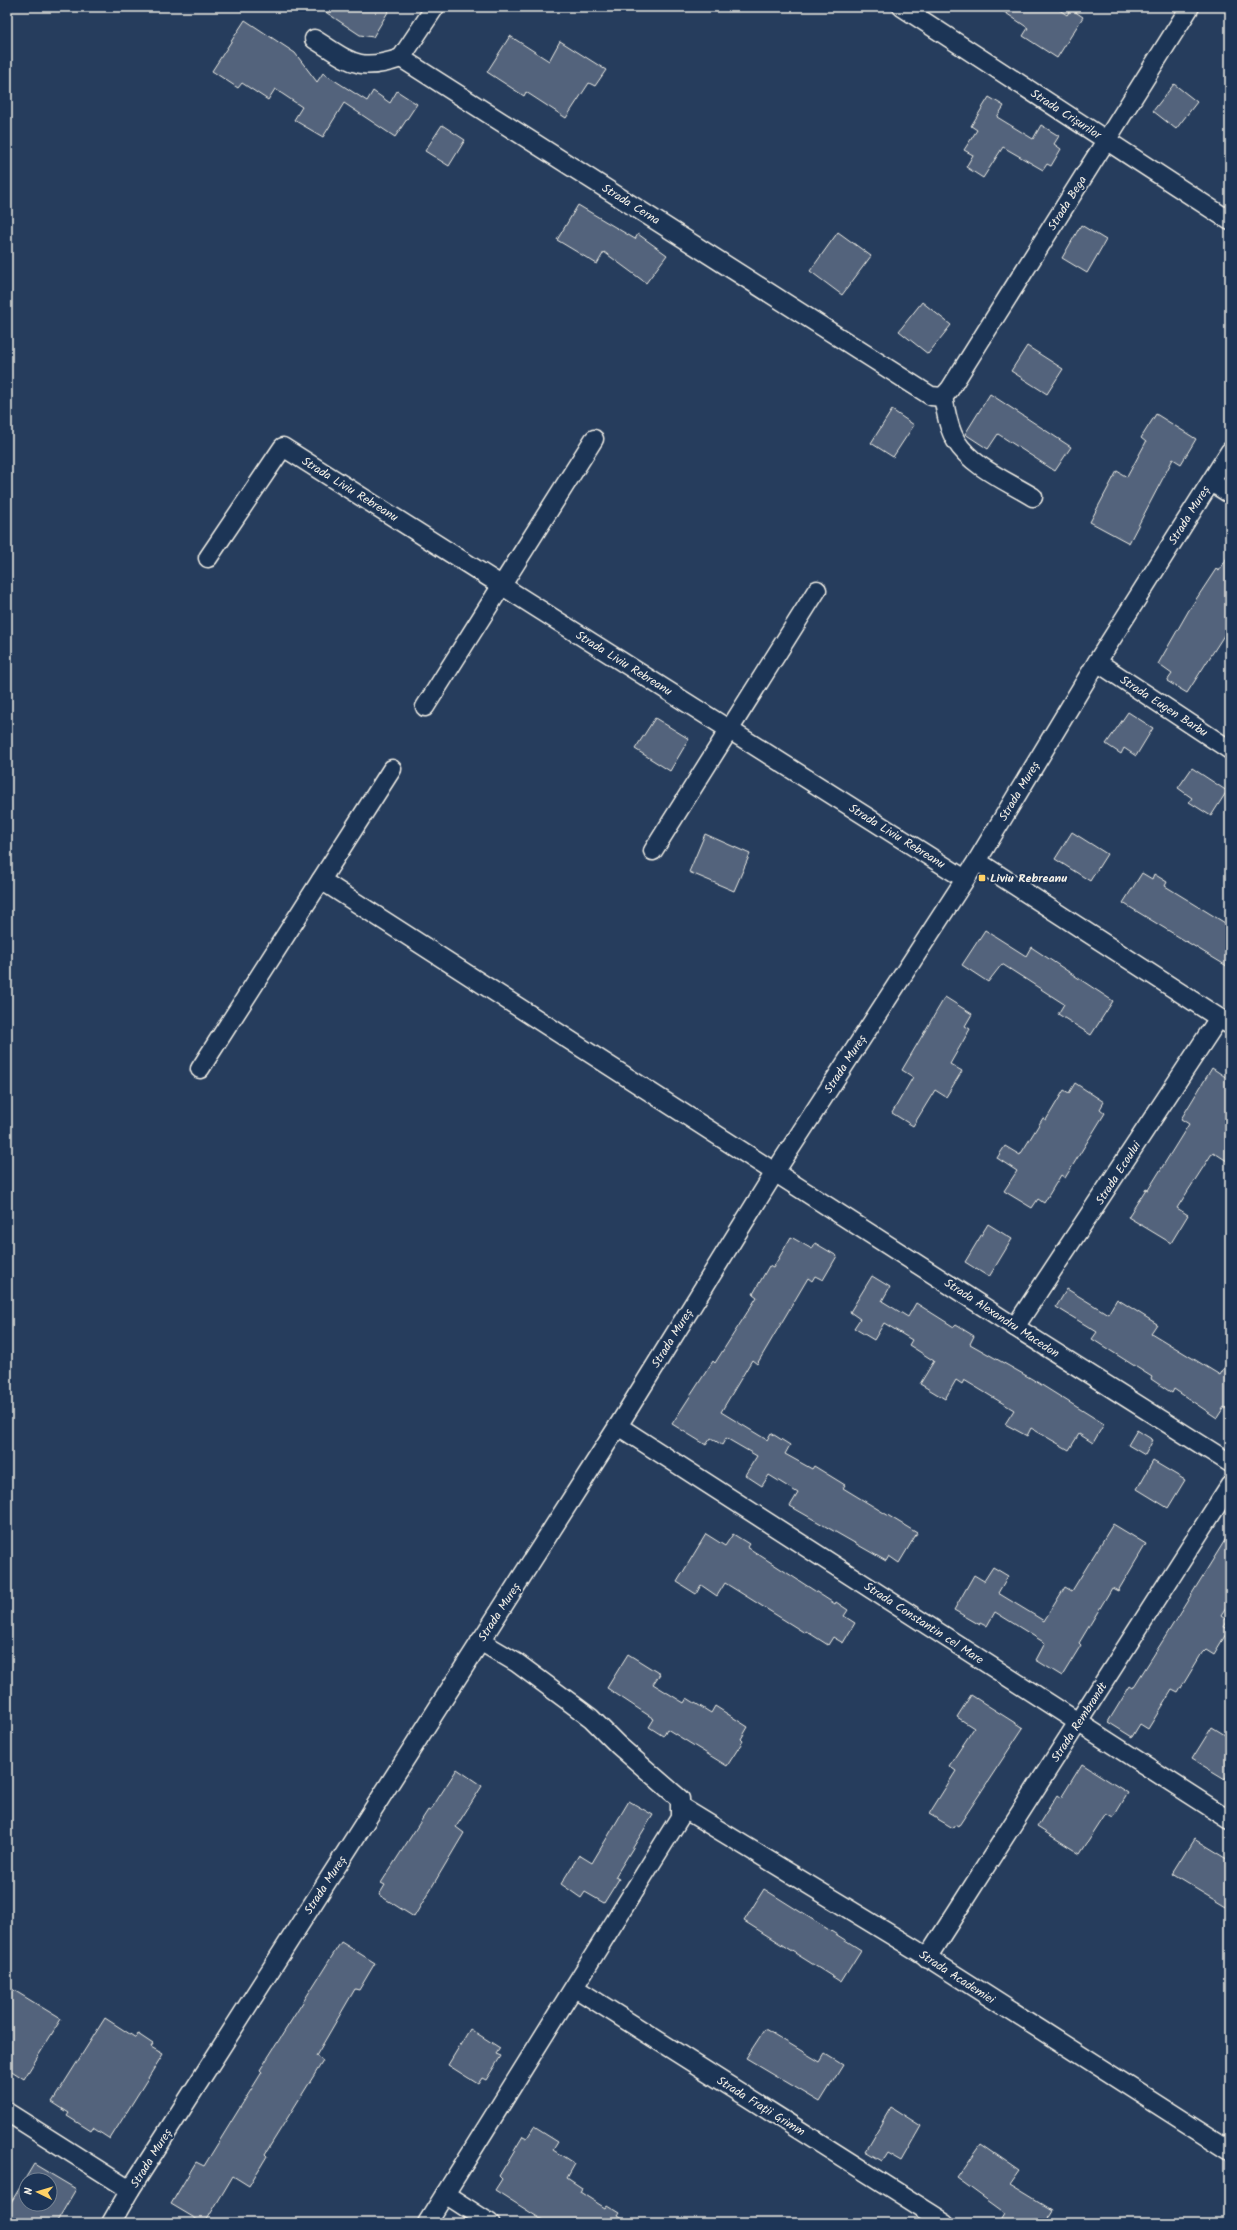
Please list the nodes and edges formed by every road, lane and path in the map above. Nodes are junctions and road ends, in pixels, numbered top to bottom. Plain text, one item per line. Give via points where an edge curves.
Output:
1 (436, 7) edge
2 (1190, 7) edge
3 (909, 9) edge
4 (314, 39) dead end
5 (400, 58) junction
6 (1106, 140) junction
7 (1230, 221) edge
8 (942, 397) junction
9 (594, 439) dead end
10 (1230, 451) edge
11 (1211, 482) junction
12 (1230, 494) edge
13 (1033, 497) dead end
14 (208, 558) dead end
15 (502, 586) junction
16 (817, 590) dead end
17 (1097, 662) junction
18 (425, 708) dead end
19 (729, 729) junction
20 (1230, 750) edge
21 (392, 769) dead end
22 (653, 851) dead end
23 (977, 861) junction
24 (964, 879) junction
25 (322, 880) junction
26 (1225, 1022) edge
27 (200, 1069) dead end
28 (776, 1172) junction
29 (1015, 1327) junction
30 (618, 1426) junction
31 (1230, 1463) edge
32 (1230, 1485) edge
33 (480, 1641) junction
34 (1079, 1722) junction
35 (681, 1807) junction
36 (1230, 1820) edge
37 (927, 1958) junction
38 (575, 1988) junction
39 (7, 2112) edge
40 (1230, 2151) edge
41 (130, 2190) junction
42 (445, 2194) junction
43 (111, 2223) edge
44 (427, 2223) edge
45 (490, 2223) edge
46 (946, 2223) edge

1 - 5 street
2 - 6 street, Strada Bega
3 - 6 street, Strada Crișurilor
4 - 5 street via 348,60 365,66 380,65
5 - 8 street, Strada Cerna via 931,396
6 - 7 street, Strada Crișurilor
6 - 8 street, Strada Bega via 950,389
8 - 13 street via 955,440 963,451
9 - 15 street
10 - 11 street, Strada Mureș
11 - 12 street
11 - 17 street, Strada Mureș
14 - 15 street, Strada Liviu Rebreanu via 283,446
15 - 18 street
15 - 19 street, Strada Liviu Rebreanu
16 - 19 street
17 - 20 street, Strada Eugen Barbu
17 - 23 street, Strada Mureș
19 - 22 street
19 - 24 street, Strada Liviu Rebreanu
21 - 25 street
23 - 24 street, Strada Mureș
23 - 26 street
24 - 28 street, Strada Mureș
25 - 27 street
25 - 28 street, Strada Alexandru Macedon
26 - 29 street, Strada Ecoului
28 - 29 street, Strada Alexandru Macedon
28 - 30 street, Strada Mureș
29 - 31 street, Strada Alexandru Macedon
30 - 33 street, Strada Mureș
30 - 34 street, Strada Constantin cel Mare
32 - 34 street, Strada Rembrandt
33 - 35 street via 518,1663 591,1718 680,1799
33 - 41 street, Strada Mureș
34 - 36 street, Strada Constantin cel Mare
34 - 37 street, Strada Rembrandt
35 - 37 street, Strada Academiei
35 - 38 street via 680,1817
37 - 40 street, Strada Academiei
38 - 42 street
38 - 46 street, Strada Frații Grimm
39 - 41 street
41 - 43 street, Strada Mureș
42 - 44 street
42 - 45 street

